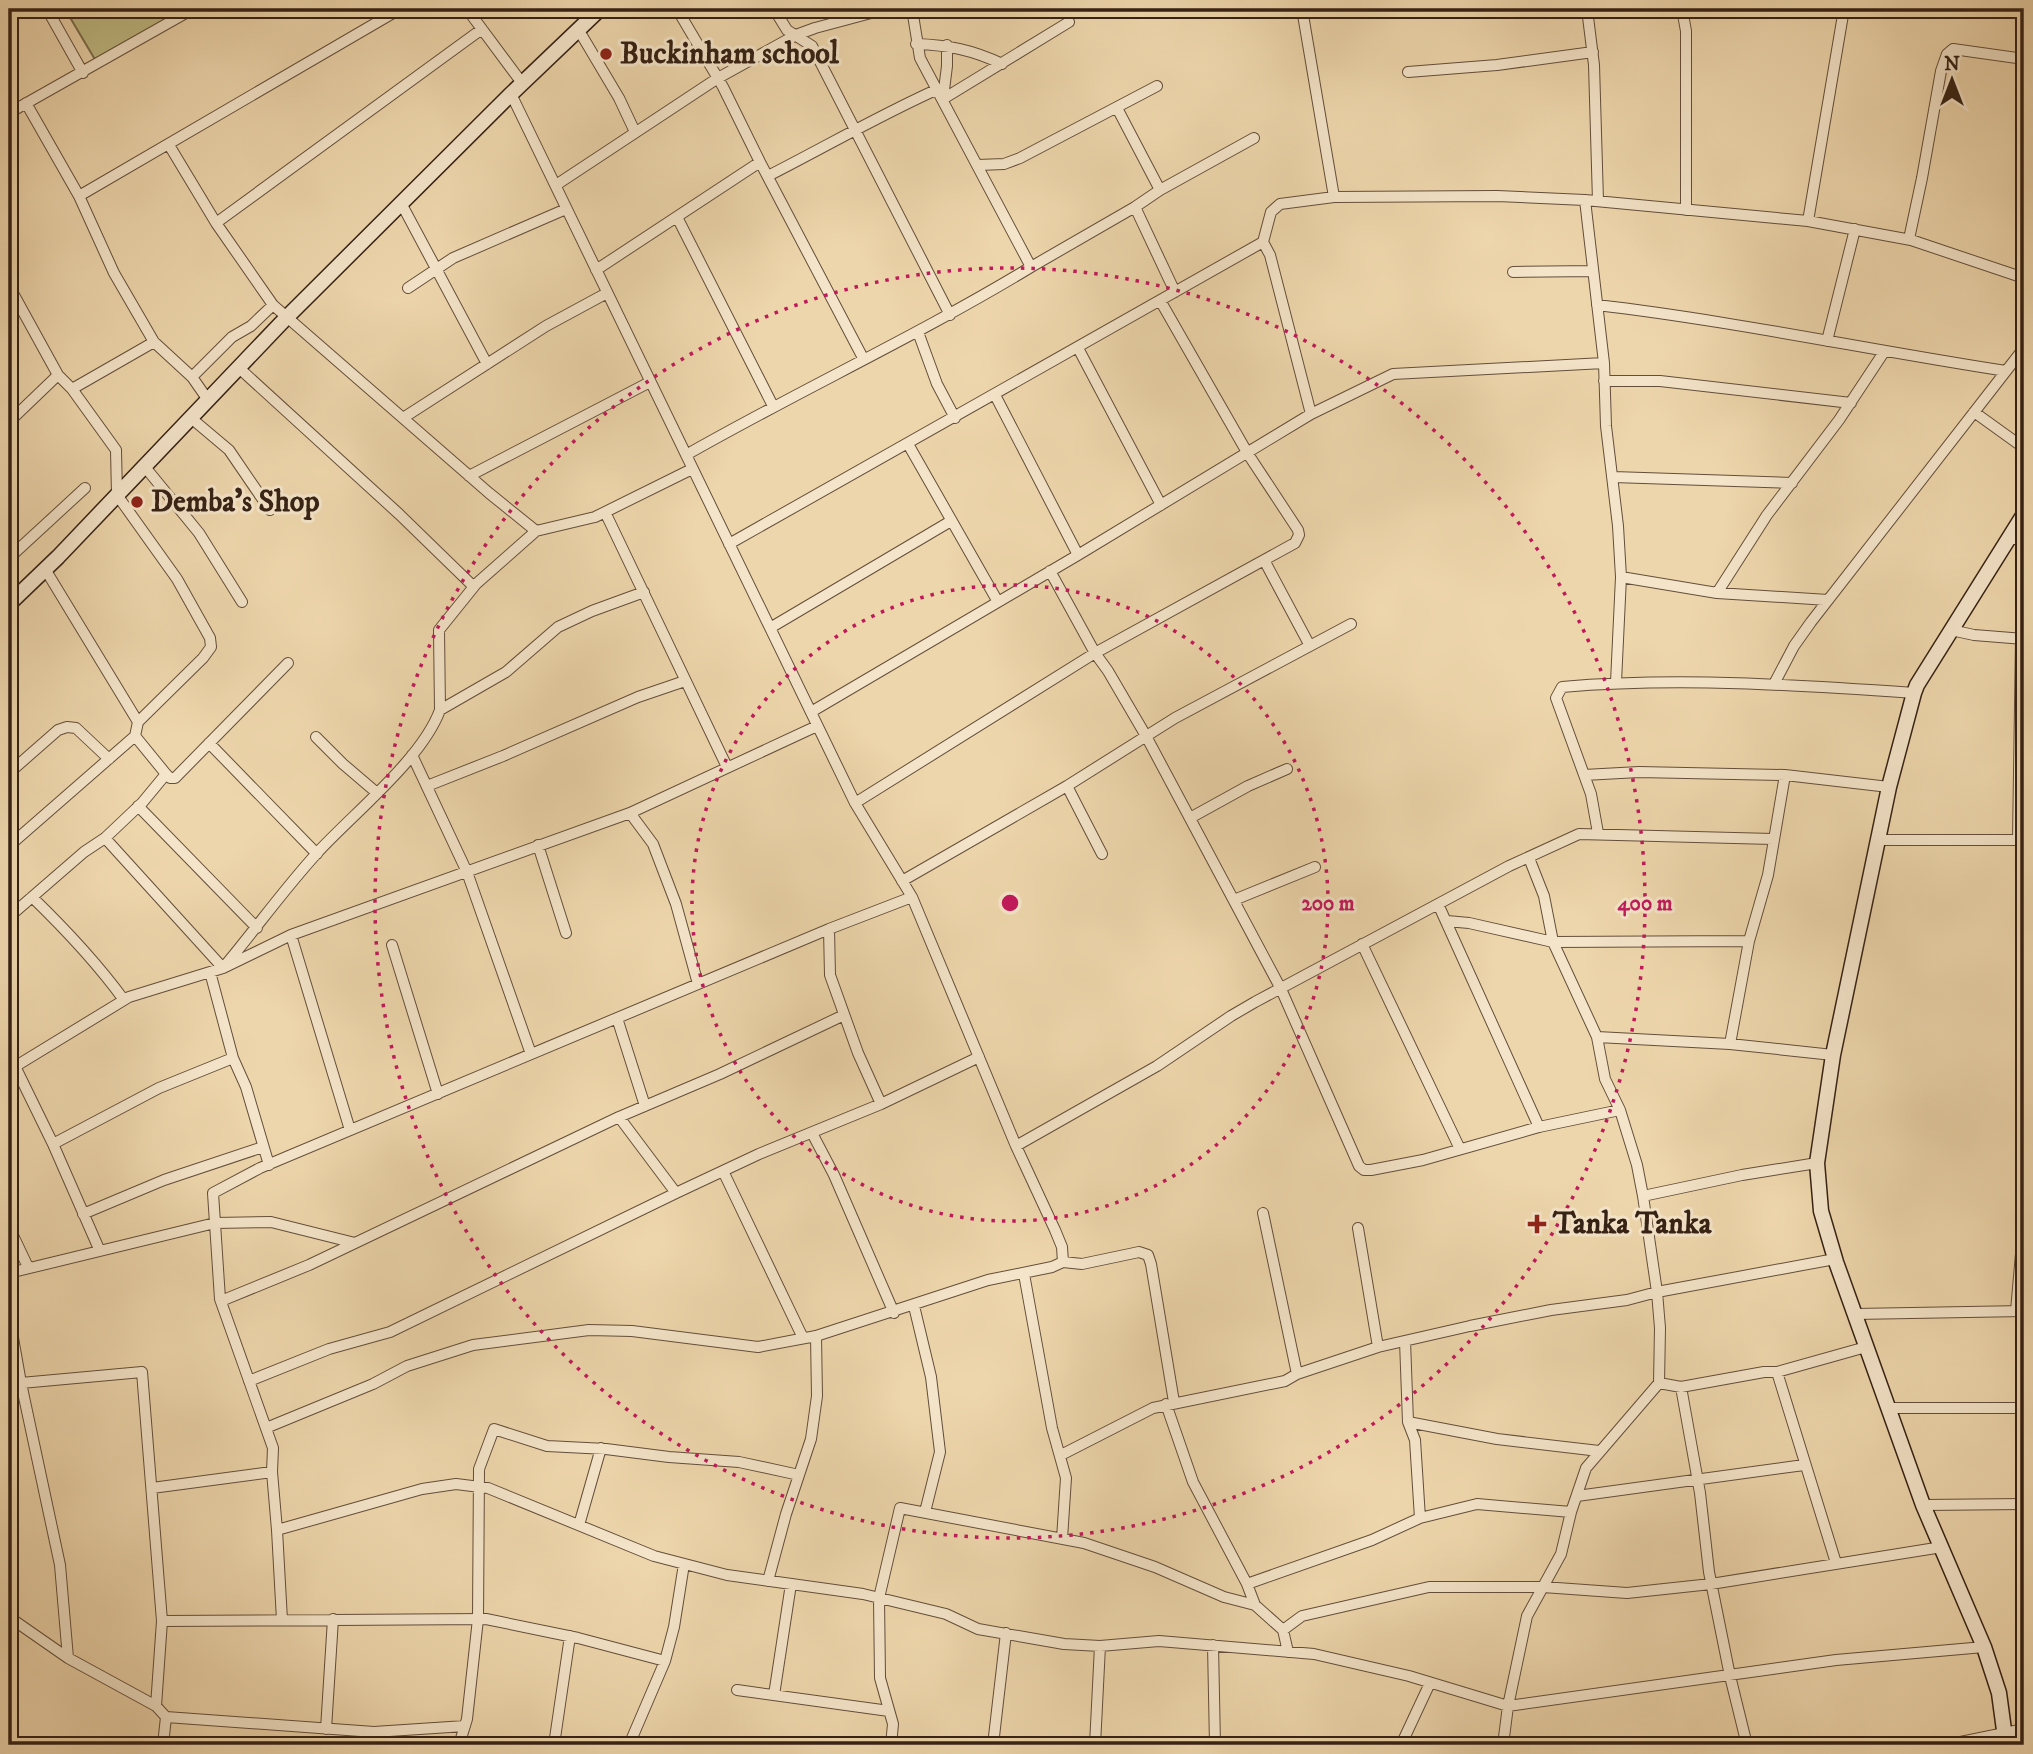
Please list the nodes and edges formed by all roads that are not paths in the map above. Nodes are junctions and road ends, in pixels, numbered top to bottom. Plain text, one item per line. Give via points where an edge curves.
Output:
1 (47, 9) edge
2 (193, 9) edge
3 (400, 9) edge
4 (467, 9) edge
5 (600, 9) edge
6 (677, 9) edge
7 (774, 9) edge
8 (886, 9) edge
9 (912, 9) edge
10 (1302, 9) edge
11 (1587, 9) edge
12 (1682, 9) edge
13 (1844, 9) edge
14 (1069, 22) dead end
15 (482, 29) junction
16 (578, 29) junction
17 (796, 35) junction
18 (916, 44) junction
19 (947, 45) junction
20 (1593, 52) junction
21 (2024, 59) edge
22 (1002, 64) junction
23 (1408, 72) dead end
24 (83, 73) junction
25 (718, 78) junction
26 (1157, 86) dead end
27 (516, 88) junction
28 (940, 94) junction
29 (26, 103) junction
30 (1117, 107) junction
31 (9, 113) edge
32 (856, 131) junction
33 (635, 132) junction
34 (1254, 138) dead end
35 (169, 145) junction
36 (760, 162) junction
37 (978, 166) junction
38 (768, 176) junction
39 (556, 185) junction
40 (1160, 190) junction
41 (79, 196) junction
42 (1334, 197) junction
43 (1585, 200) junction
44 (1598, 201) junction
45 (401, 203) junction
46 (1135, 207) junction
47 (566, 209) junction
48 (1686, 211) junction
49 (677, 217) junction
50 (1808, 221) junction
51 (216, 223) junction
52 (1855, 229) junction
53 (1909, 239) junction
54 (1263, 242) junction
55 (1031, 267) junction
56 (438, 268) junction
57 (596, 270) junction
58 (1593, 271) junction
59 (1513, 272) dead end
60 (2024, 278) edge
61 (9, 286) edge
62 (408, 288) dead end
63 (1175, 292) junction
64 (607, 293) junction
65 (1161, 302) junction
66 (273, 305) junction
67 (1597, 306) junction
68 (950, 315) junction
69 (286, 318) junction
70 (918, 332) junction
71 (1828, 341) junction
72 (154, 342) junction
73 (1078, 348) junction
74 (2024, 348) edge
75 (1884, 352) junction
76 (863, 358) junction
77 (1604, 363) junction
78 (486, 364) junction
79 (239, 368) junction
80 (2006, 371) junction
81 (58, 375) junction
82 (192, 377) junction
83 (1604, 380) junction
84 (650, 382) junction
85 (72, 389) junction
86 (995, 395) junction
87 (208, 400) junction
88 (1851, 403) junction
89 (773, 406) junction
90 (1974, 412) junction
91 (1311, 414) junction
92 (191, 418) junction
93 (403, 418) junction
94 (955, 418) junction
95 (9, 422) edge
96 (908, 444) junction
97 (2024, 448) edge
98 (1248, 454) junction
99 (686, 455) junction
100 (145, 467) junction
101 (692, 469) junction
102 (469, 476) junction
103 (1613, 477) junction
104 (1792, 483) junction
105 (85, 488) dead end
106 (117, 495) junction
107 (1161, 505) junction
108 (270, 510) dead end
109 (605, 512) junction
110 (2024, 513) edge
111 (951, 520) junction
112 (536, 531) junction
113 (2008, 539) junction
114 (2024, 539) edge
115 (729, 544) junction
116 (1078, 555) junction
117 (9, 558) edge
118 (1264, 560) junction
119 (45, 569) junction
120 (1051, 571) junction
121 (1621, 577) junction
122 (474, 586) junction
123 (644, 592) junction
124 (1717, 593) junction
125 (1828, 600) junction
126 (242, 602) dead end
127 (998, 602) junction
128 (9, 604) edge
129 (1350, 624) dead end
130 (770, 628) junction
131 (1951, 631) junction
132 (2023, 639) edge
133 (1310, 646) junction
134 (1095, 653) junction
135 (288, 663) dead end
136 (685, 681) junction
137 (1616, 682) junction
138 (1774, 684) junction
139 (1914, 693) junction
140 (440, 710) junction
141 (811, 712) junction
142 (138, 722) junction
143 (817, 726) junction
144 (135, 736) junction
145 (1146, 736) junction
146 (316, 737) dead end
147 (209, 743) junction
148 (412, 755) junction
149 (109, 759) junction
150 (727, 767) junction
151 (1287, 769) dead end
152 (9, 774) edge
153 (166, 774) junction
154 (1584, 775) junction
155 (1785, 775) junction
156 (427, 786) junction
157 (1067, 786) junction
158 (1889, 787) junction
159 (377, 793) junction
160 (855, 803) junction
161 (138, 807) junction
162 (630, 813) junction
163 (1190, 818) junction
164 (1598, 833) junction
165 (105, 838) junction
166 (1773, 839) junction
167 (1877, 840) junction
168 (2021, 840) edge
169 (538, 845) junction
170 (9, 846) edge
171 (317, 854) junction
172 (1102, 854) dead end
173 (1529, 858) junction
174 (1315, 867) dead end
175 (467, 872) junction
176 (902, 881) junction
177 (32, 897) junction
178 (912, 897) junction
179 (1234, 901) junction
180 (1438, 904) junction
181 (9, 917) edge
182 (1447, 921) junction
183 (257, 928) junction
184 (829, 929) junction
185 (566, 933) dead end
186 (291, 935) junction
187 (1749, 941) junction
188 (1553, 942) junction
189 (1362, 944) junction
190 (392, 945) dead end
191 (223, 968) junction
192 (210, 972) junction
193 (698, 984) junction
194 (1280, 989) junction
195 (124, 1000) junction
196 (844, 1015) junction
197 (617, 1018) junction
198 (1597, 1037) junction
199 (1730, 1044) junction
200 (531, 1054) junction
201 (1833, 1055) junction
202 (979, 1057) junction
203 (233, 1058) junction
204 (11, 1059) edge
205 (438, 1094) junction
206 (881, 1104) junction
207 (645, 1106) junction
208 (1620, 1110) junction
209 (619, 1117) junction
210 (1539, 1126) junction
211 (350, 1130) junction
212 (812, 1133) junction
213 (53, 1144) junction
214 (1016, 1146) junction
215 (263, 1147) junction
216 (1460, 1149) junction
217 (1817, 1163) junction
218 (269, 1165) junction
219 (723, 1171) junction
220 (676, 1193) junction
221 (1643, 1196) junction
222 (83, 1213) junction
223 (1263, 1213) dead end
224 (2024, 1219) edge
225 (215, 1223) junction
226 (9, 1227) edge
227 (1358, 1228) dead end
228 (355, 1243) junction
229 (99, 1249) junction
230 (1835, 1259) junction
231 (1063, 1262) junction
232 (28, 1268) junction
233 (9, 1273) edge
234 (1024, 1274) junction
235 (1657, 1292) junction
236 (221, 1301) junction
237 (914, 1306) junction
238 (2020, 1311) edge
239 (894, 1313) junction
240 (1855, 1314) junction
241 (9, 1315) edge
242 (816, 1336) junction
243 (803, 1338) junction
244 (1405, 1340) junction
245 (1378, 1347) junction
246 (1866, 1347) junction
247 (1777, 1373) junction
248 (1297, 1374) junction
249 (249, 1381) junction
250 (21, 1383) junction
251 (1659, 1383) junction
252 (1681, 1387) junction
253 (1170, 1403) junction
254 (1888, 1408) junction
255 (2024, 1408) edge
256 (1408, 1422) junction
257 (266, 1428) junction
258 (601, 1448) junction
259 (1599, 1451) junction
260 (1061, 1455) junction
261 (1804, 1465) junction
262 (272, 1472) junction
263 (799, 1475) junction
264 (1697, 1479) junction
265 (478, 1486) junction
266 (152, 1488) junction
267 (1577, 1496) junction
268 (2024, 1504) edge
269 (1923, 1505) junction
270 (925, 1512) junction
271 (1571, 1512) junction
272 (1420, 1518) junction
273 (579, 1525) junction
274 (277, 1530) junction
275 (1062, 1539) junction
276 (1942, 1547) junction
277 (1836, 1563) junction
278 (684, 1564) junction
279 (768, 1581) junction
280 (791, 1584) junction
281 (1247, 1584) junction
282 (1711, 1584) junction
283 (1543, 1587) junction
284 (879, 1598) junction
285 (1255, 1605) junction
286 (9, 1617) edge
287 (333, 1619) junction
288 (478, 1619) junction
289 (282, 1620) junction
290 (162, 1621) junction
291 (1283, 1630) junction
292 (1006, 1633) junction
293 (570, 1636) junction
294 (1213, 1645) junction
295 (1100, 1646) junction
296 (1984, 1647) junction
297 (1288, 1652) junction
298 (68, 1658) junction
299 (665, 1661) junction
300 (1730, 1676) junction
301 (1430, 1683) junction
302 (737, 1690) dead end
303 (774, 1695) junction
304 (156, 1706) junction
305 (1508, 1706) junction
306 (889, 1711) junction
307 (166, 1717) junction
308 (465, 1726) junction
309 (326, 1729) junction
310 (2024, 1729) edge
311 (2006, 1740) edge
312 (460, 1743) edge
313 (163, 1745) edge
314 (501, 1745) edge
315 (554, 1745) edge
316 (629, 1745) edge
317 (891, 1745) edge
318 (993, 1745) edge
319 (1095, 1745) edge
320 (1215, 1745) edge
321 (1401, 1745) edge
322 (1503, 1745) edge
323 (1747, 1745) edge
324 (1946, 1745) edge

1 - 24 street
2 - 24 street
3 - 35 street
4 - 15 street
5 - 16 street
6 - 25 street
7 - 17 street via 787,30
8 - 17 street
9 - 18 street
10 - 42 street
11 - 20 street
12 - 48 street via 1686,31
13 - 50 street
14 - 22 street
15 - 27 street
15 - 51 street
16 - 27 street
16 - 33 street
17 - 25 street
17 - 32 street via 812,46
18 - 19 street
18 - 28 street
19 - 22 street
19 - 28 street
20 - 23 street
20 - 44 street
21 - 53 street via 1953,49 1947,54
22 - 28 street
24 - 29 street
25 - 33 street
25 - 36 street
26 - 30 street
27 - 39 street
27 - 45 street
28 - 32 street via 897,107
28 - 37 street
29 - 31 street
29 - 41 street
30 - 37 street via 1020,158
30 - 40 street
32 - 38 street
32 - 68 street
33 - 39 street
34 - 40 street
35 - 41 street
35 - 51 street
36 - 38 street
36 - 49 street
37 - 55 street
38 - 76 street
39 - 47 street
40 - 46 street
41 - 72 street via 114,273
42 - 43 street
42 - 54 street via 1280,204 1271,212
43 - 44 street
43 - 58 street
44 - 48 street
45 - 56 street
45 - 69 street
46 - 55 street
46 - 63 street
47 - 56 street
47 - 57 street
48 - 50 street
49 - 57 street
49 - 89 street
50 - 52 street
51 - 66 street
52 - 53 street
52 - 71 street
53 - 60 street
54 - 63 street
54 - 91 street
55 - 68 street
56 - 62 street
56 - 78 street
57 - 64 street
58 - 59 street
58 - 67 street
61 - 81 street
63 - 65 street
64 - 78 street
64 - 84 street
65 - 73 street
65 - 98 street
66 - 69 street
66 - 82 street
67 - 71 street via 1675,314
67 - 77 street
68 - 70 street
69 - 79 street
69 - 93 street
70 - 76 street
70 - 94 street
71 - 75 street
72 - 82 street
72 - 85 street
73 - 86 street
73 - 107 street
74 - 80 street
75 - 80 street
75 - 88 street
76 - 89 street
77 - 83 street
77 - 91 street via 1393,374
78 - 93 street
79 - 87 street
79 - 122 street
80 - 90 street
81 - 85 street
81 - 95 street
82 - 87 street
83 - 88 street via 1660,381
83 - 103 street
84 - 99 street
84 - 102 street
85 - 106 street via 116,450
86 - 94 street
86 - 116 street
87 - 92 street
88 - 104 street
89 - 99 street
90 - 97 street
90 - 125 street
91 - 98 street
92 - 100 street
92 - 108 street via 229,450
93 - 102 street
94 - 96 street
96 - 111 street
96 - 115 street
98 - 107 street
98 - 118 street via 1299,535 1295,543
99 - 101 street
100 - 106 street
100 - 126 street via 199,533
101 - 109 street
101 - 115 street
102 - 112 street
103 - 104 street
103 - 121 street
104 - 124 street
105 - 117 street
106 - 119 street
106 - 142 street via 177,579 211,647
107 - 116 street
109 - 112 street
109 - 123 street
110 - 113 street
111 - 127 street
111 - 130 street
112 - 122 street
113 - 114 street
113 - 131 street
115 - 130 street
116 - 120 street
118 - 133 street
118 - 134 street
119 - 128 street
119 - 142 street
120 - 127 street
120 - 134 street
121 - 124 street
121 - 137 street
122 - 140 street via 439,630
123 - 136 street
123 - 140 street via 558,627 506,672
124 - 125 street
125 - 138 street via 1794,646
127 - 141 street
129 - 133 street
130 - 141 street
131 - 132 street
131 - 139 street
132 - 168 street
133 - 145 street
134 - 145 street
134 - 160 street
135 - 147 street
136 - 150 street
136 - 156 street
137 - 138 street
137 - 154 street via 1562,687 1556,698
138 - 139 street
139 - 158 street
140 - 148 street
141 - 143 street
142 - 144 street
143 - 150 street
143 - 160 street
144 - 149 street
144 - 153 street
145 - 157 street
145 - 163 street
146 - 159 street
147 - 153 street via 175,778
147 - 171 street
148 - 156 street
148 - 159 street
149 - 152 street via 75,728 67,727
149 - 170 street
150 - 162 street
151 - 163 street
153 - 161 street
154 - 155 street
154 - 164 street
155 - 158 street
155 - 166 street
156 - 175 street
157 - 172 street
157 - 176 street
158 - 167 street
159 - 171 street
160 - 176 street
161 - 165 street
161 - 183 street
162 - 169 street
162 - 193 street via 653,844 676,904
163 - 179 street
164 - 166 street
164 - 173 street via 1579,834
165 - 177 street
165 - 191 street
166 - 187 street
167 - 168 street
167 - 201 street
169 - 175 street
169 - 185 street
171 - 183 street
173 - 180 street
173 - 188 street via 1544,896
174 - 179 street
175 - 186 street
175 - 200 street
176 - 178 street
177 - 181 street
177 - 195 street
178 - 184 street
178 - 202 street
179 - 194 street
180 - 182 street
180 - 189 street
182 - 188 street
182 - 210 street
183 - 191 street
184 - 193 street
184 - 196 street via 830,975
186 - 191 street
186 - 211 street
187 - 188 street
187 - 199 street
188 - 198 street
189 - 194 street
189 - 216 street
190 - 205 street
191 - 192 street
192 - 195 street
192 - 203 street
193 - 197 street
194 - 214 street
194 - 216 street via 1359,1166 1364,1170
195 - 204 street
196 - 206 street
196 - 207 street
197 - 200 street
197 - 207 street
198 - 199 street
198 - 208 street via 1605,1079
199 - 201 street
200 - 205 street
201 - 217 street
202 - 206 street
202 - 214 street
203 - 213 street via 159,1088
203 - 215 street
204 - 213 street
205 - 211 street
206 - 212 street
207 - 209 street
208 - 210 street
208 - 221 street
209 - 220 street
209 - 228 street
210 - 216 street
211 - 218 street
212 - 219 street
212 - 239 street
213 - 222 street
214 - 231 street via 1062,1247
215 - 218 street
215 - 222 street
217 - 221 street
217 - 230 street via 1821,1210
218 - 225 street via 213,1193
219 - 220 street
219 - 243 street
220 - 249 street via 390,1332 329,1349
221 - 235 street
222 - 229 street
223 - 248 street
224 - 238 street
225 - 228 street via 271,1223
225 - 229 street
225 - 236 street
226 - 232 street
227 - 245 street
228 - 236 street
229 - 232 street
230 - 235 street
230 - 240 street
231 - 234 street
231 - 253 street via 1082,1264 1139,1252 1148,1255 1161,1318
232 - 233 street
234 - 237 street via 988,1280
234 - 260 street
235 - 244 street
235 - 251 street
236 - 249 street
237 - 239 street
237 - 270 street via 931,1377 940,1452
238 - 240 street
239 - 242 street
240 - 246 street
241 - 250 street
242 - 243 street
242 - 263 street via 817,1396 811,1439
243 - 257 street via 758,1347 589,1330 473,1345 407,1366
244 - 245 street
244 - 256 street
245 - 248 street
246 - 247 street
246 - 254 street
247 - 252 street
247 - 261 street
248 - 253 street via 1285,1381
249 - 257 street
250 - 266 street via 142,1372
250 - 298 street via 60,1565
251 - 252 street
251 - 259 street
252 - 264 street
253 - 260 street
253 - 281 street via 1193,1482
254 - 255 street
254 - 269 street
256 - 259 street
256 - 272 street via 1415,1440
257 - 262 street via 273,1448
258 - 263 street via 739,1462
258 - 265 street via 547,1446 494,1429 479,1469
258 - 273 street
259 - 267 street via 1586,1468
260 - 275 street via 1066,1478
261 - 264 street
261 - 277 street
262 - 266 street
262 - 274 street
263 - 279 street
264 - 267 street
264 - 282 street
265 - 273 street
265 - 274 street via 422,1489
265 - 288 street
266 - 290 street
267 - 271 street
268 - 269 street
269 - 276 street
270 - 275 street
270 - 284 street via 901,1508
271 - 272 street via 1478,1504
271 - 283 street via 1561,1555
272 - 281 street
273 - 278 street
274 - 289 street
275 - 285 street via 1155,1567 1224,1597
276 - 277 street
276 - 296 street
277 - 282 street
278 - 279 street
278 - 299 street
279 - 280 street
280 - 284 street
280 - 303 street
281 - 285 street
282 - 283 street via 1627,1593
282 - 300 street
283 - 291 street via 1429,1587 1302,1616
283 - 305 street via 1527,1616
284 - 292 street via 946,1614 978,1629
284 - 306 street via 880,1678
285 - 291 street
286 - 298 street
287 - 288 street
287 - 289 street
287 - 309 street
288 - 293 street
288 - 308 street
289 - 290 street
290 - 304 street
291 - 297 street
292 - 295 street
292 - 318 street
293 - 299 street
293 - 315 street
294 - 295 street via 1160,1641
294 - 297 street
294 - 320 street
295 - 319 street
296 - 300 street via 1836,1660
296 - 311 street
297 - 301 street via 1314,1654
298 - 304 street
299 - 316 street
300 - 305 street
300 - 323 street
301 - 305 street
301 - 321 street
302 - 303 street
303 - 306 street
304 - 307 street
305 - 322 street
306 - 317 street
307 - 309 street
307 - 313 street
308 - 309 street via 374,1732
308 - 312 street
310 - 311 street
311 - 324 street
312 - 314 street

